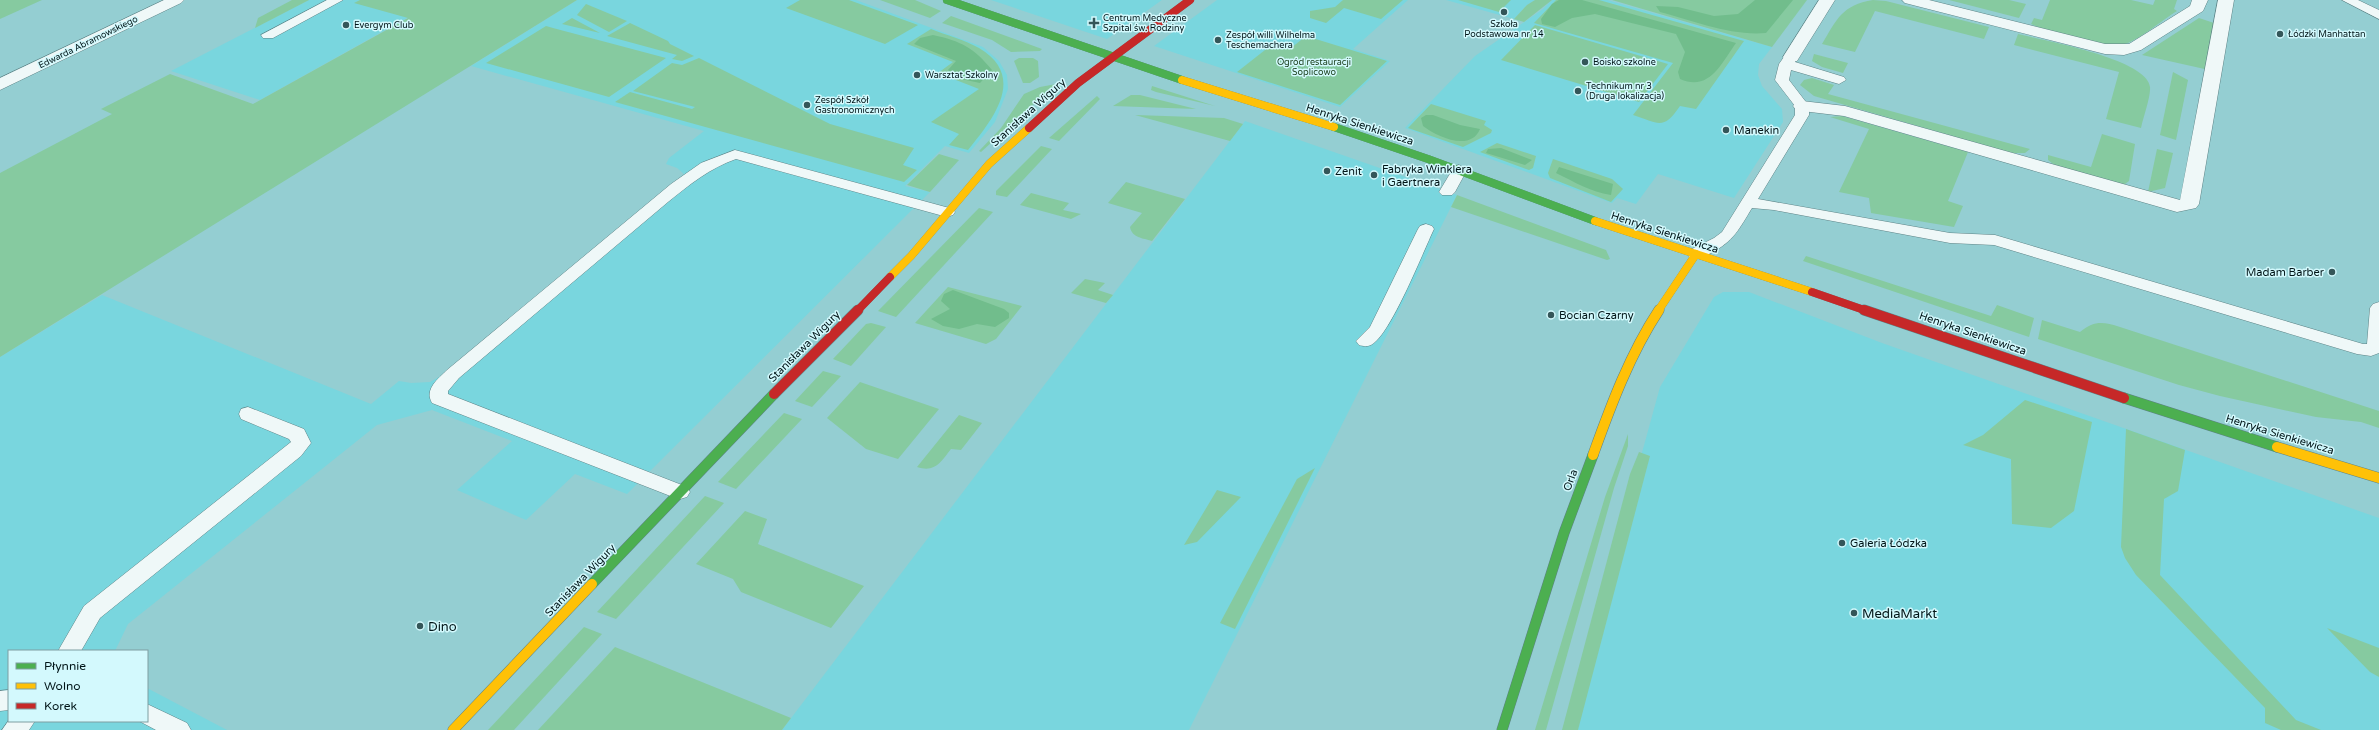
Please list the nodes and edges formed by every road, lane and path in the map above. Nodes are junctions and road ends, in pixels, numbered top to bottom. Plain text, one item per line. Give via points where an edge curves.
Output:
1 (176, 0) edge
2 (337, 0) edge
3 (947, 0) edge
4 (1190, 0) edge
5 (1827, 0) edge
6 (1910, 0) edge
7 (2200, 0) edge
8 (2226, 0) edge
9 (2348, 0) edge
10 (2379, 15) edge
11 (268, 35) dead end
12 (1110, 57) junction
13 (1788, 61) junction
14 (1839, 80) dead end
15 (0, 85) edge
16 (1802, 106) junction
17 (1459, 170) junction
18 (1446, 192) dead end
19 (1748, 203) junction
20 (947, 212) junction
21 (1426, 229) dead end
22 (1696, 254) junction
23 (2379, 308) edge
24 (1365, 341) dead end
25 (248, 414) dead end
26 (2379, 478) edge
27 (680, 492) junction
28 (70, 650) edge
29 (148, 714) edge
30 (22, 722) edge
31 (14, 730) edge
32 (179, 730) edge
33 (453, 730) edge
34 (1502, 730) edge

1 - 15 street, Edwarda Abramowskiego
2 - 11 lane
3 - 12 street, Henryka Sienkiewicza
4 - 12 street, Stanisława Wigury
5 - 13 street
6 - 7 street via 2105,49 2124,50 2135,47 2197,8
8 - 16 street via 2189,204 2176,206 1844,110
9 - 10 lane
12 - 17 street, Henryka Sienkiewicza via 1333,127
12 - 20 street, Stanisława Wigury via 989,164
13 - 14 lane
13 - 16 lane via 1781,80 1784,87
16 - 19 lane via 1799,120
17 - 18 lane
17 - 22 street, Henryka Sienkiewicza via 1607,226
19 - 22 lane via 1728,235
19 - 23 lane via 1774,205 1950,238 1995,240 2363,350 2376,347
20 - 27 street, Stanisława Wigury via 912,256
20 - 27 lane via 735,154 725,156 714,161 674,191 453,374 439,390 439,398
21 - 24 lane via 1378,330
22 - 26 street, Henryka Sienkiewicza via 2199,423
22 - 34 street, Orla via 1650,323 1616,393 1564,533
25 - 28 lane via 297,434 301,443 92,612
27 - 33 street, Stanisława Wigury
29 - 32 lane
30 - 31 lane

